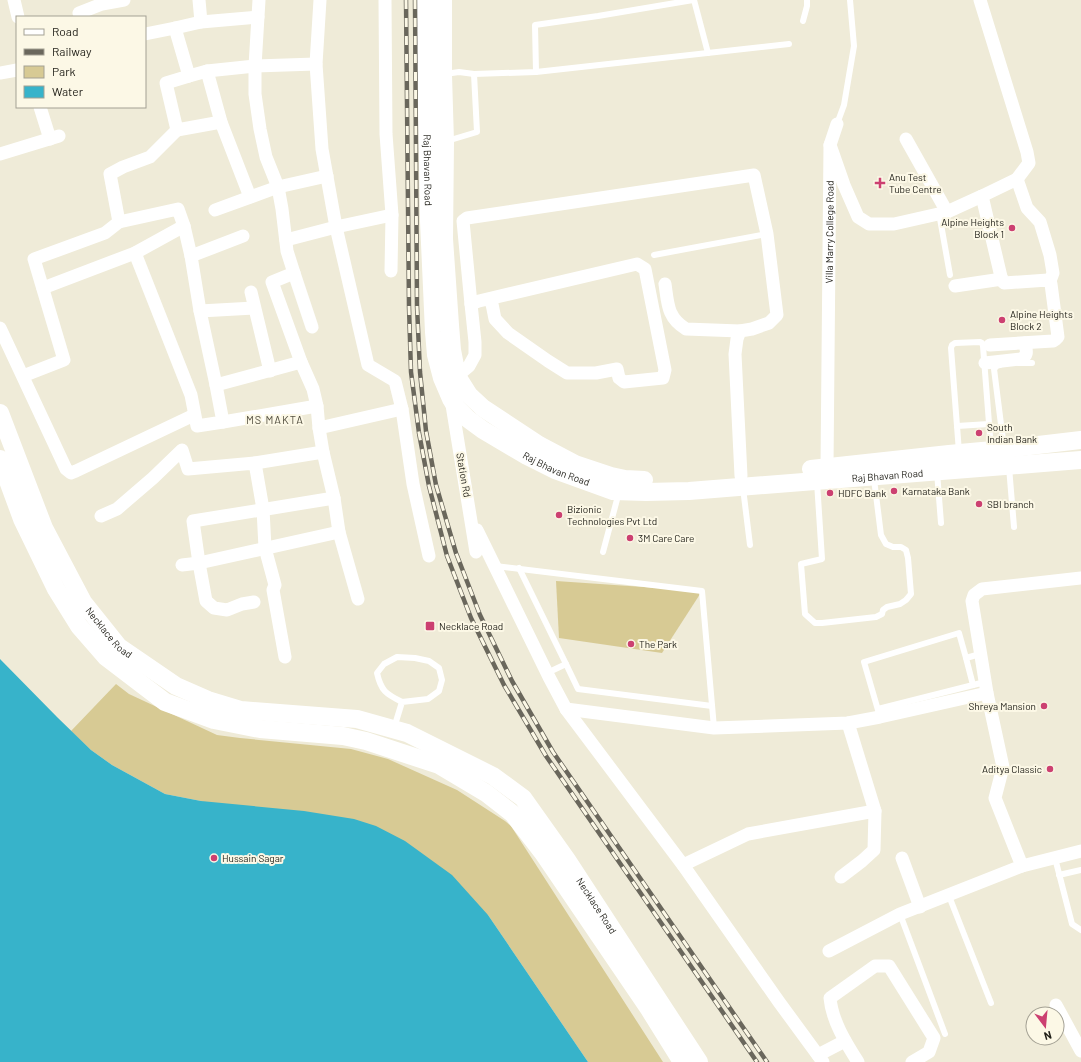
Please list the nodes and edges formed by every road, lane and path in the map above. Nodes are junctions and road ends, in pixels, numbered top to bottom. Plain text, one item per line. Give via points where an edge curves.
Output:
1 (14, 0) edge
2 (124, 0) edge
3 (199, 0) edge
4 (259, 0) edge
5 (320, 0) edge
6 (385, 0) edge
7 (425, 0) edge
8 (443, 0) edge
9 (694, 0) edge
10 (807, 0) edge
11 (850, 0) edge
12 (980, 0) edge
13 (79, 13) dead end
14 (18, 16) edge
15 (258, 17) junction
16 (803, 21) dead end
17 (201, 22) junction
18 (175, 28) junction
19 (146, 34) edge
20 (789, 44) dead end
21 (708, 53) junction
22 (316, 64) junction
23 (255, 66) junction
24 (16, 70) edge
25 (207, 72) junction
26 (536, 72) junction
27 (0, 73) edge
28 (444, 74) junction
29 (474, 74) junction
30 (189, 76) junction
31 (40, 108) edge
32 (221, 122) junction
33 (837, 124) joint
34 (177, 130) junction
35 (906, 139) dead end
36 (445, 142) junction
37 (830, 145) junction
38 (0, 154) edge
39 (327, 176) junction
40 (1017, 179) junction
41 (278, 187) junction
42 (982, 196) junction
43 (250, 197) junction
44 (215, 210) dead end
45 (943, 212) junction
46 (392, 215) junction
47 (119, 222) junction
48 (184, 226) junction
49 (336, 227) junction
50 (767, 234) junction
51 (243, 236) dead end
52 (286, 240) junction
53 (136, 253) junction
54 (654, 255) dead end
55 (191, 256) junction
56 (391, 271) dead end
57 (294, 273) junction
58 (1002, 279) junction
59 (953, 281) joint
60 (1050, 281) junction
61 (665, 284) dead end
62 (43, 288) junction
63 (251, 292) dead end
64 (491, 299) junction
65 (471, 304) junction
66 (254, 308) junction
67 (200, 311) junction
68 (312, 326) dead end
69 (0, 328) edge
70 (740, 331) junction
71 (1025, 342) junction
72 (990, 345) dead end
73 (301, 362) junction
74 (1032, 362) dead end
75 (985, 363) junction
76 (270, 371) junction
77 (23, 376) junction
78 (457, 376) junction
79 (216, 385) junction
80 (451, 399) junction
81 (316, 406) junction
82 (402, 409) junction
83 (0, 413) edge
84 (194, 415) junction
85 (222, 422) junction
86 (989, 424) junction
87 (957, 426) junction
88 (319, 428) junction
89 (1081, 440) edge
90 (323, 452) junction
91 (959, 453) junction
92 (1001, 455) junction
93 (0, 459) edge
94 (1081, 460) edge
95 (255, 463) junction
96 (937, 471) junction
97 (822, 474) junction
98 (874, 476) junction
99 (742, 481) junction
100 (619, 491) junction
101 (334, 498) junction
102 (263, 509) junction
103 (101, 516) dead end
104 (471, 518) junction
105 (941, 523) dead end
106 (1014, 527) dead end
107 (339, 532) junction
108 (750, 545) dead end
109 (265, 548) junction
110 (476, 552) dead end
111 (603, 552) dead end
112 (429, 556) dead end
113 (199, 563) junction
114 (182, 565) dead end
115 (494, 566) junction
116 (519, 568) junction
117 (1080, 580) edge
118 (358, 598) dead end
119 (254, 602) dead end
120 (980, 654) junction
121 (285, 657) dead end
122 (966, 658) junction
123 (566, 664) junction
124 (547, 673) junction
125 (981, 687) junction
126 (402, 702) junction
127 (712, 706) junction
128 (566, 710) junction
129 (879, 713) junction
130 (848, 723) junction
131 (714, 728) junction
132 (393, 730) junction
133 (875, 810) junction
134 (1081, 851) edge
135 (552, 853) junction
136 (902, 858) dead end
137 (1055, 858) junction
138 (683, 865) junction
139 (1022, 866) junction
140 (1081, 870) edge
141 (1059, 875) junction
142 (841, 878) dead end
143 (949, 896) junction
144 (920, 907) junction
145 (900, 914) junction
146 (1081, 930) edge
147 (829, 951) dead end
148 (991, 1003) dead end
149 (1056, 1005) dead end
150 (945, 1034) dead end
151 (845, 1041) junction
152 (1081, 1051) edge
153 (821, 1058) edge
154 (682, 1062) edge
155 (699, 1062) edge
156 (858, 1062) edge
157 (912, 1062) edge

1 - 14 street
2 - 13 street via 102,4
3 - 17 street
4 - 15 street
5 - 22 street
6 - 46 street via 386,134
7 - 80 main road, Raj Bhavan Road via 434,332 436,355
8 - 28 main road, Raj Bhavan Road
9 - 21 lane
9 - 26 lane via 536,25
10 - 16 lane
11 - 33 lane, Villa Marry College Road via 854,46 844,105
12 - 40 street via 1028,152 1028,163
15 - 17 street
15 - 23 street
17 - 18 street
18 - 19 street
18 - 30 street
20 - 21 lane
21 - 26 lane
22 - 23 street
22 - 39 street via 322,149
23 - 25 street
23 - 41 street via 255,94 260,129 266,157
24 - 27 street
25 - 30 street
25 - 32 street
26 - 29 lane
28 - 29 lane
28 - 36 main road, Raj Bhavan Road
29 - 36 lane via 476,132
30 - 34 street via 166,83
31 - 38 street via 54,138
32 - 34 street
32 - 43 street
33 - 37 street, Villa Marry College Road
34 - 47 street via 150,157 110,174
35 - 45 street
36 - 78 main road, Raj Bhavan Road via 444,239 452,350
37 - 45 street via 858,218 869,224 894,224
37 - 97 street, Villa Marry College Road
39 - 41 street
39 - 49 street
40 - 42 street
40 - 60 street via 1027,208 1040,222 1050,255 1053,273
41 - 43 street
41 - 52 street
42 - 45 street
42 - 58 street
43 - 44 street
45 - 59 lane
46 - 49 street
46 - 56 street
47 - 48 street via 178,209
47 - 62 street via 105,233 34,258
48 - 53 street
48 - 55 street
49 - 52 street
49 - 82 street via 368,365 395,381
50 - 54 lane
50 - 65 street via 754,175 467,218 463,221
50 - 70 street via 777,316 752,329
51 - 55 street
52 - 57 street
53 - 62 street
53 - 84 street via 191,396
55 - 67 street
57 - 68 street
57 - 73 street via 272,282
58 - 59 street
58 - 60 street via 1004,283
60 - 71 street via 1058,337 1053,341
61 - 70 street via 670,314 686,329
62 - 77 street via 64,360
63 - 66 street
64 - 64 street via 495,319 508,333 567,374 617,369 619,378 624,382 662,378 665,370 645,268 637,264
64 - 65 street
65 - 78 street via 475,355 469,366
66 - 67 street
66 - 76 street
67 - 79 street
69 - 77 street
70 - 99 street via 735,354
71 - 72 street
71 - 75 street via 1025,357
73 - 76 street
73 - 81 street via 313,389
74 - 92 lane via 1002,364 994,369
75 - 86 lane
75 - 87 lane via 982,343 952,345
76 - 79 street
77 - 84 street via 66,469 71,473
78 - 80 street
78 - 99 main road, Raj Bhavan Road via 469,395 483,408 539,445 575,464 625,479
79 - 85 street
80 - 100 main road, Raj Bhavan Road via 468,419 527,456 555,470
80 - 104 street, Station Rd
81 - 85 street
81 - 88 street
82 - 88 street
82 - 112 street via 413,484
83 - 132 main road, Necklace Road via 44,528 84,602 119,648 176,686 234,708 358,719
84 - 85 street via 197,426
86 - 87 lane
86 - 92 lane
87 - 91 lane
88 - 90 street
89 - 92 main road, Raj Bhavan Road
90 - 95 street
90 - 101 street
91 - 92 main road, Raj Bhavan Road
91 - 97 main road, Raj Bhavan Road
92 - 94 main road, Raj Bhavan Road
92 - 96 main road, Raj Bhavan Road
92 - 106 lane
93 - 135 main road, Necklace Road via 22,519 56,589 80,626 106,657 165,702 214,720 260,729 343,736 366,741 439,765 486,793 513,814
95 - 102 street
95 - 103 street via 188,469 182,450 117,509
96 - 98 main road, Raj Bhavan Road
96 - 105 lane
97 - 98 main road, Raj Bhavan Road
97 - 98 lane via 822,559 801,564 805,614 815,623 876,617 887,607 900,604 911,594 906,550 886,544 881,535
97 - 99 main road, Raj Bhavan Road
99 - 100 main road, Raj Bhavan Road via 689,491
99 - 108 lane
100 - 111 lane
101 - 102 street
101 - 107 street
102 - 109 street
102 - 113 street via 193,521
104 - 110 street, Station Rd
104 - 115 street
107 - 109 street
107 - 118 street
109 - 113 street
109 - 121 street via 275,585 273,590
113 - 114 street
113 - 119 street via 206,601 214,608 227,610
115 - 116 lane
115 - 124 street
116 - 123 lane
116 - 127 lane via 702,591
117 - 120 street via 982,589 974,595 972,601
120 - 122 lane
120 - 125 street
122 - 125 lane
122 - 129 lane via 959,633 864,662
123 - 124 lane
123 - 127 lane via 578,689
124 - 128 street
125 - 129 street
125 - 139 street via 1003,767 995,798
126 - 126 lane via 428,699 439,691 442,680 439,668 429,661 414,658 397,658 384,664 377,673 380,685 389,696
126 - 132 lane
127 - 131 lane
128 - 131 street
128 - 138 street
129 - 130 street
130 - 131 street
130 - 133 street
132 - 135 main road, Necklace Road via 407,733 493,776 523,798
133 - 138 street via 748,834
133 - 142 street via 874,850
134 - 137 street
135 - 154 main road, Necklace Road
135 - 155 main road, Necklace Road
136 - 144 street
137 - 139 street
137 - 141 lane
138 - 153 street
139 - 143 street
140 - 141 lane
141 - 146 lane via 1072,924
143 - 144 street
143 - 148 lane
144 - 145 street
145 - 147 street
145 - 150 lane
149 - 152 street
151 - 153 street
151 - 156 street
151 - 157 street via 831,1009 830,998 875,966 889,966 934,1038 930,1052

